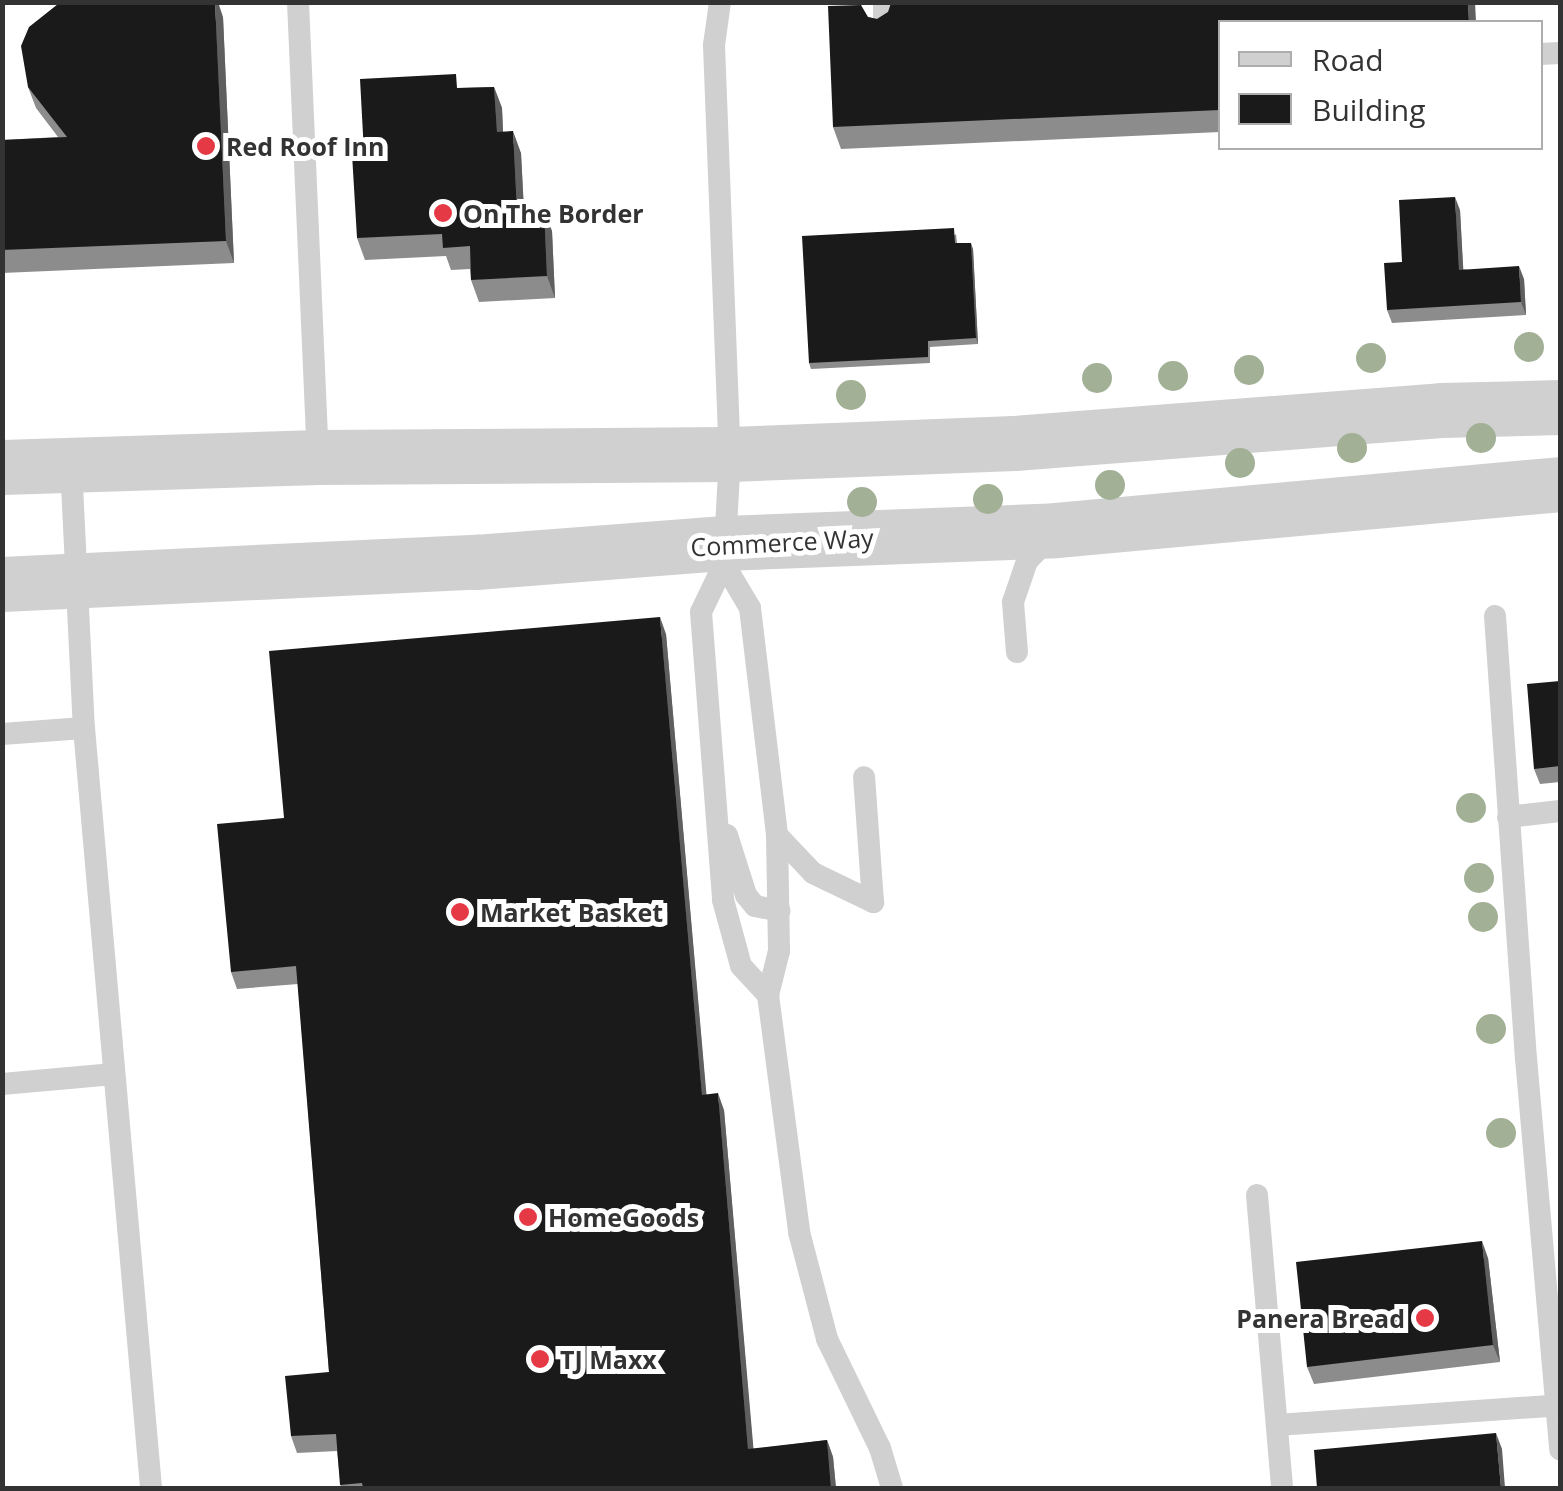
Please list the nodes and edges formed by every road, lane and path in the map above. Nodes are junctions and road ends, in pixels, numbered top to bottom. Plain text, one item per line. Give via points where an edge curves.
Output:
1 (298, 2) edge
2 (720, 2) edge
3 (1560, 407) edge
4 (730, 454) junction
5 (318, 457) junction
6 (70, 464) junction
7 (2, 467) edge
8 (1560, 484) edge
9 (1056, 530) junction
10 (724, 554) junction
11 (76, 580) junction
12 (2, 584) edge
13 (1495, 616) dead end
14 (1017, 652) dead end
15 (84, 728) junction
16 (2, 734) edge
17 (864, 777) dead end
18 (714, 799) junction
19 (1560, 811) edge
20 (1508, 817) junction
21 (778, 835) junction
22 (780, 911) junction
23 (768, 995) junction
24 (114, 1074) junction
25 (2, 1084) edge
26 (1257, 1195) dead end
27 (1559, 1405) edge
28 (1276, 1426) junction
29 (1560, 1450) edge
30 (151, 1488) edge
31 (892, 1488) edge
32 (1282, 1488) edge

1 - 5 lane
2 - 4 lane via 714,44
3 - 4 street via 1014,443
4 - 5 street
4 - 10 lane
5 - 6 street
6 - 7 street
6 - 11 lane
8 - 9 street, Commerce Way
9 - 10 street, Commerce Way
9 - 14 lane via 1028,561 1014,602
10 - 11 street, Commerce Way
10 - 18 lane via 700,612
10 - 21 lane via 750,608
11 - 12 street, Commerce Way
11 - 15 lane
13 - 20 lane
15 - 16 lane
15 - 24 lane
17 - 21 lane via 873,902 813,873
18 - 22 lane via 746,896 755,906
18 - 23 lane via 723,900 741,966
19 - 20 lane
20 - 27 lane
21 - 22 lane
22 - 23 lane
23 - 31 lane via 804,1250 827,1339
24 - 25 lane
24 - 30 lane
26 - 28 lane
27 - 28 lane
27 - 29 lane
28 - 32 lane

